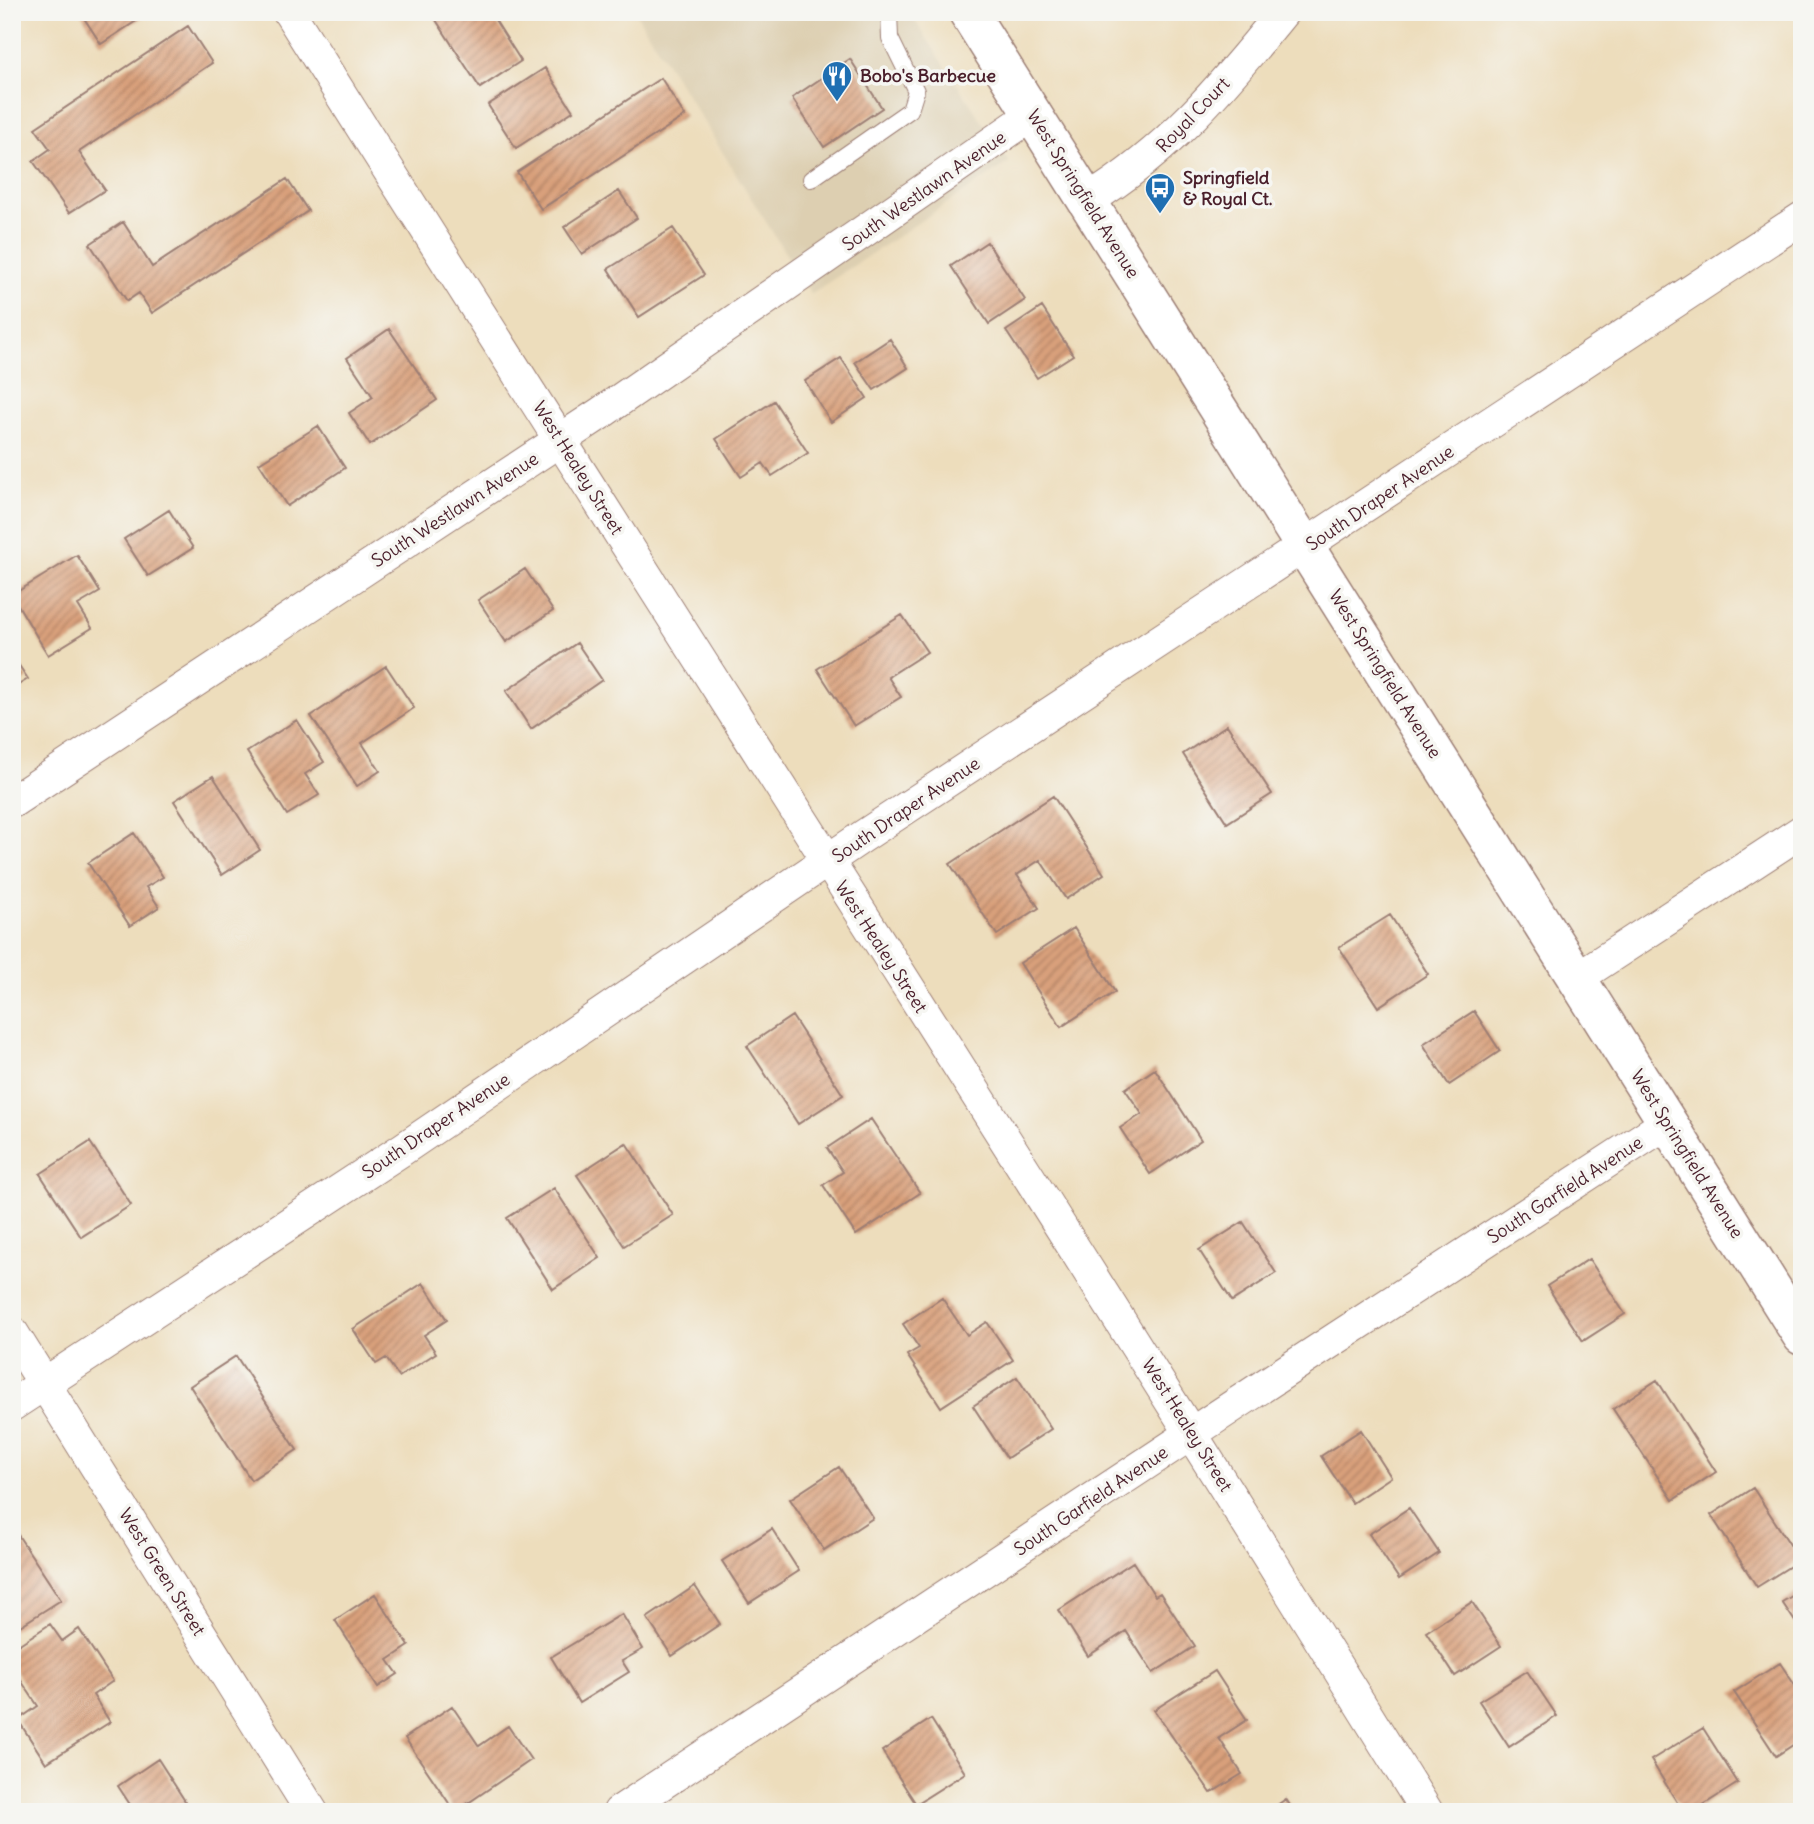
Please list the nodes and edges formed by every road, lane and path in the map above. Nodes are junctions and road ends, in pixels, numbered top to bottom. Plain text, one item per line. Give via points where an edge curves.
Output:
1 (289, 12) edge
2 (889, 12) edge
3 (968, 12) edge
4 (1283, 12) edge
5 (1032, 116) junction
6 (811, 179) dead end
7 (1087, 201) junction
8 (1802, 218) edge
9 (561, 440) junction
10 (1306, 547) junction
11 (12, 802) edge
12 (1802, 831) edge
13 (826, 863) junction
14 (1577, 978) junction
15 (1668, 1122) junction
16 (12, 1332) edge
17 (1801, 1333) edge
18 (44, 1384) junction
19 (12, 1405) edge
20 (1193, 1433) junction
21 (312, 1812) edge
22 (619, 1812) edge
23 (1427, 1812) edge

1 - 9 street, West Healey Street
2 - 6 lane via 890,38 916,91 909,110
3 - 5 main road, West Springfield Avenue
4 - 7 street, Royal Court via 1162,149
5 - 7 main road, West Springfield Avenue
5 - 9 street, South Westlawn Avenue
7 - 10 main road, West Springfield Avenue
8 - 10 street, South Draper Avenue
9 - 11 street, South Westlawn Avenue
9 - 13 street, West Healey Street
10 - 13 street, South Draper Avenue
10 - 14 main road, West Springfield Avenue
12 - 14 street
13 - 18 street, South Draper Avenue
13 - 20 street, West Healey Street
14 - 15 main road, West Springfield Avenue
15 - 17 main road, West Springfield Avenue
15 - 20 street, South Garfield Avenue
16 - 18 street, West Green Street
18 - 19 street, South Draper Avenue
18 - 21 street, West Green Street
20 - 22 street, South Garfield Avenue
20 - 23 street, West Healey Street

